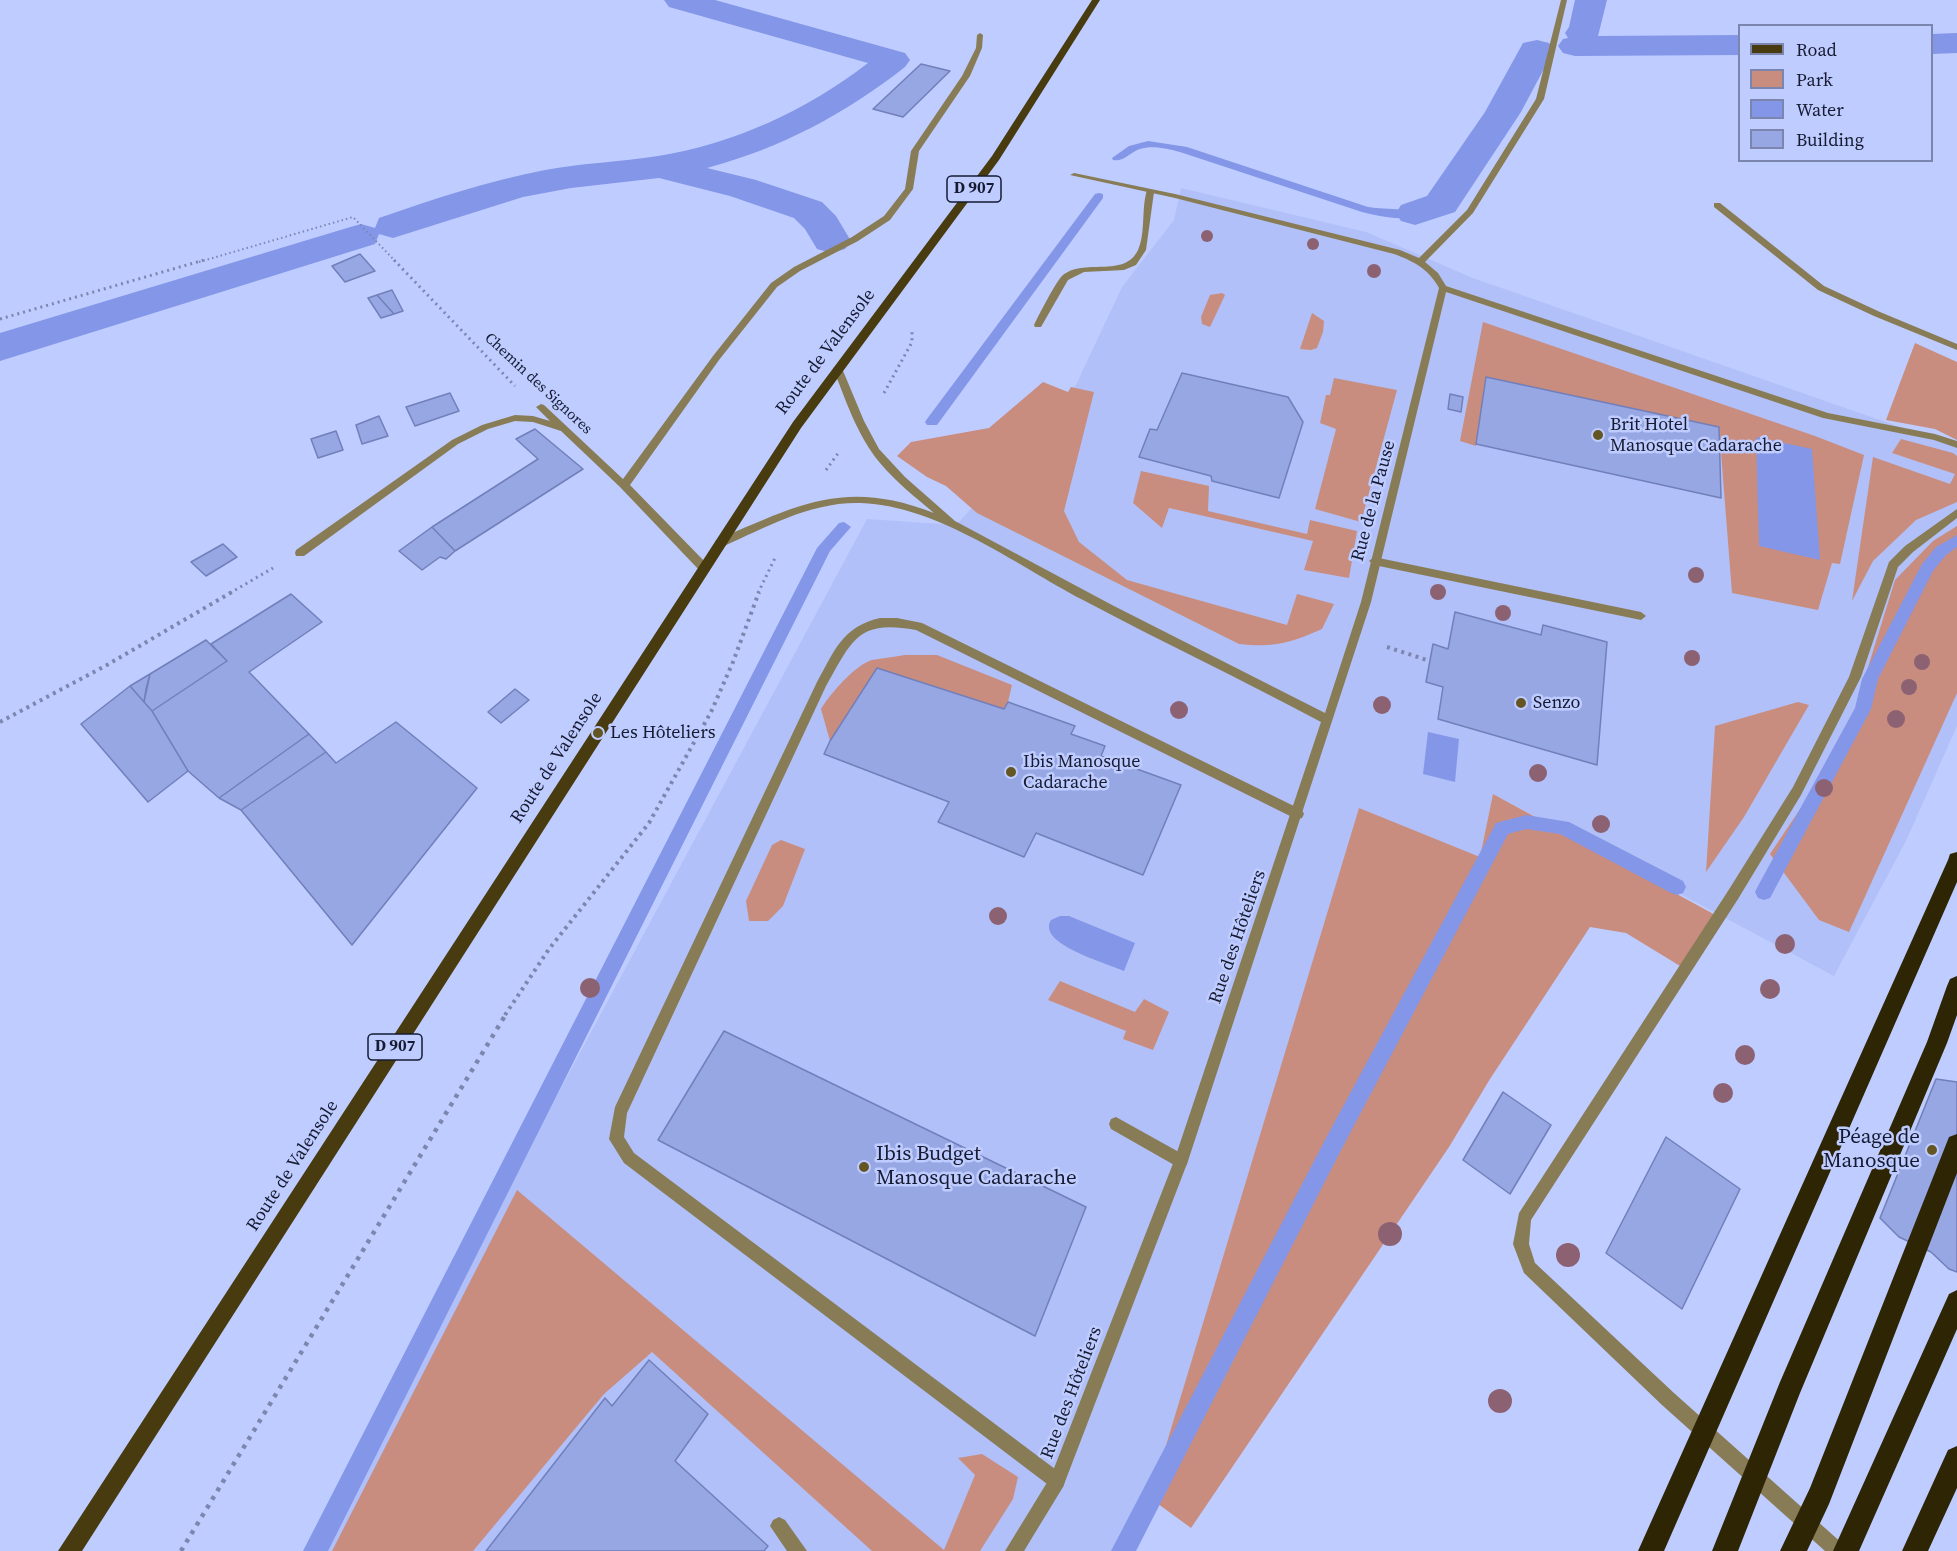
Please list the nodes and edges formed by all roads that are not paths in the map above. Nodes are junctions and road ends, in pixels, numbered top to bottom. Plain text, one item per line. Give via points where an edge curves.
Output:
1 (1096, 0) edge
2 (1564, 0) edge
3 (980, 35) dead end
4 (1074, 175) dead end
5 (1150, 192) junction
6 (1717, 205) dead end
7 (1420, 262) junction
8 (1443, 288) junction
9 (1038, 326) dead end
10 (1957, 347) edge
11 (838, 368) junction
12 (541, 407) road end
13 (562, 428) junction
14 (1957, 445) edge
15 (624, 485) junction
16 (1957, 513) edge
17 (956, 525) junction
18 (720, 543) junction
19 (300, 553) road end
20 (1374, 561) junction
21 (704, 568) junction
22 (1641, 616) dead end
23 (1328, 720) junction
24 (1298, 814) junction
25 (1957, 860) edge
26 (1957, 986) edge
27 (1116, 1125) dead end
28 (1957, 1145) edge
29 (1181, 1161) junction
30 (1957, 1302) edge
31 (1703, 1431) junction
32 (1957, 1459) edge
33 (1754, 1479) junction
34 (1058, 1481) junction
35 (1806, 1524) junction
36 (779, 1526) dead end
37 (69, 1551) edge
38 (798, 1551) edge
39 (1014, 1551) edge
40 (1651, 1551) edge
41 (1725, 1551) edge
42 (1793, 1551) edge
43 (1838, 1551) edge
44 (1846, 1551) edge
45 (1915, 1551) edge

1 - 11 main road, Route de Valensole / D 907 via 981,179
2 - 7 street via 1540,99 1470,211
3 - 15 street via 979,48 966,76 915,151 909,189 887,218 774,285
4 - 5 street
5 - 7 street via 1361,241
5 - 9 street via 1145,238 1133,263 1082,270 1065,278
6 - 10 street via 1821,288
7 - 8 street via 1439,277
8 - 14 street via 1826,416 1935,437
8 - 20 street, Rue de la Pause
11 - 17 street via 861,425 881,457
11 - 18 main road, Route de Valensole / D 907
12 - 13 street, Chemin des Signores
13 - 15 street, Chemin des Signores
13 - 19 street via 515,418 485,427 455,442
15 - 21 street, Chemin des Signores
16 - 31 street via 1893,565 1855,677 1797,791 1524,1218 1521,1244 1529,1268
17 - 18 street via 880,501 842,500 804,509
17 - 23 street via 1077,592
18 - 21 main road, Route de Valensole / D 907
20 - 22 street
20 - 23 street, Rue de la Pause via 1366,602
21 - 37 main road, Route de Valensole / D 907
23 - 24 street, Rue des Hôteliers
24 - 29 street, Rue des Hôteliers
24 - 34 street via 918,626 879,621 861,627 848,638 821,685 620,1112 616,1138 629,1158
25 - 31 highway
26 - 33 highway via 1937,1043
27 - 29 street
28 - 35 highway
29 - 34 street, Rue des Hôteliers
30 - 44 highway
31 - 33 street
31 - 40 highway
32 - 45 highway
33 - 35 street
33 - 41 highway
34 - 39 street, Rue des Hôteliers
35 - 42 highway
35 - 43 street
36 - 38 street

